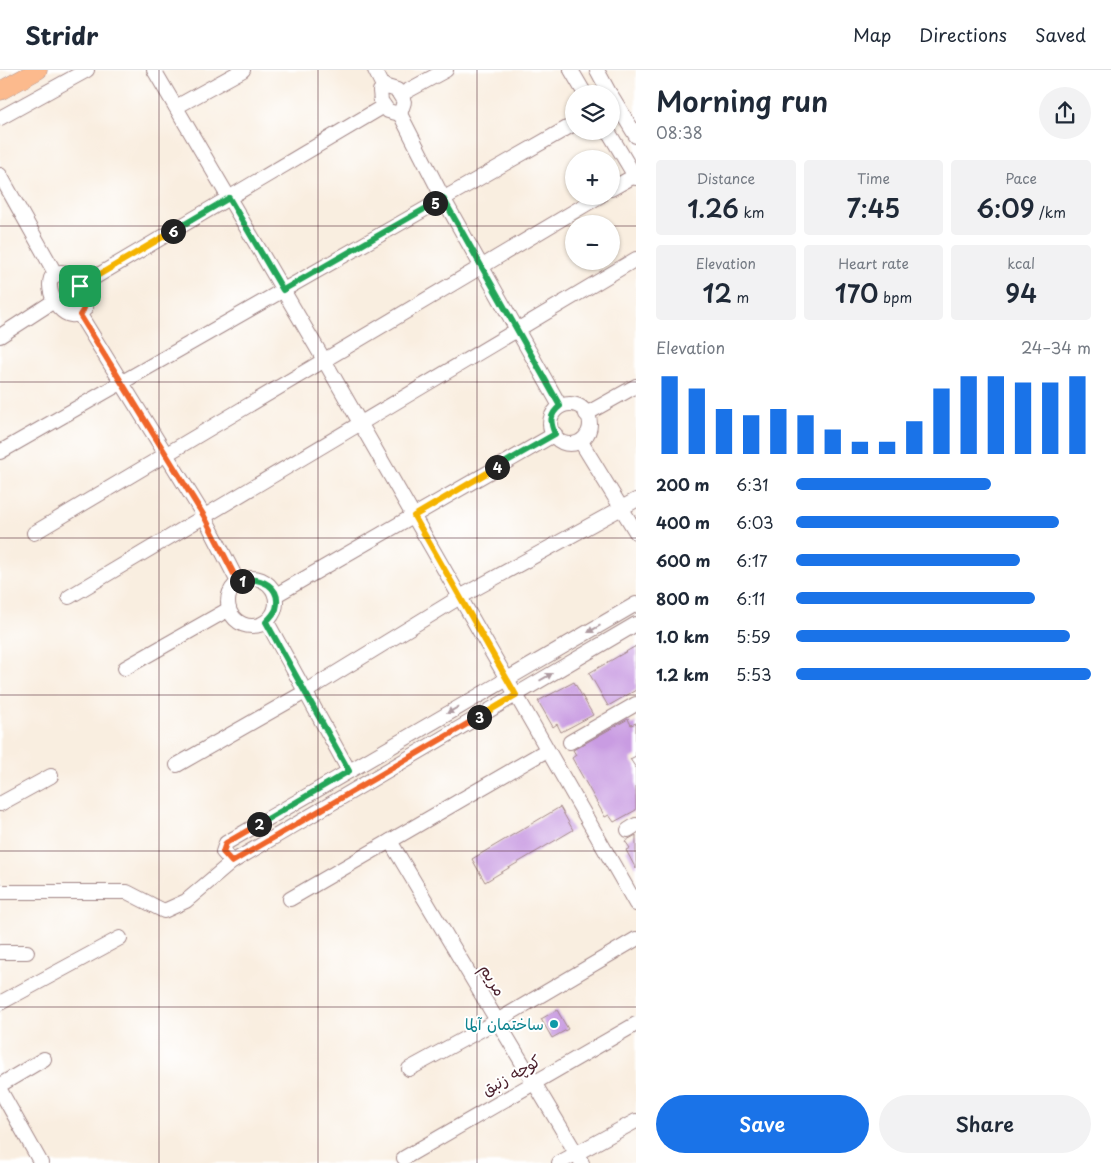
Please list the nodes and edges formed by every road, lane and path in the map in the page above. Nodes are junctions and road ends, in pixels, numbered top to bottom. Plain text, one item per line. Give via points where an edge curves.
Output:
1 (38, 70) edge
2 (87, 70) edge
3 (154, 70) edge
4 (243, 70) edge
5 (375, 70) edge
6 (446, 70) edge
7 (571, 70) edge
8 (597, 70) edge
9 (580, 85) edge
10 (605, 85) edge
11 (384, 88) junction
12 (0, 91) edge
13 (400, 95) junction
14 (384, 106) junction
15 (176, 107) junction
16 (620, 110) edge
17 (400, 114) junction
18 (0, 118) edge
19 (565, 129) edge
20 (636, 136) edge
21 (614, 140) edge
22 (0, 175) edge
23 (636, 176) edge
24 (620, 185) edge
25 (229, 198) junction
26 (443, 198) junction
27 (585, 205) edge
28 (636, 259) edge
29 (483, 266) junction
30 (55, 274) junction
31 (80, 286) junction
32 (283, 290) junction
33 (54, 301) junction
34 (80, 315) junction
35 (517, 329) junction
36 (0, 336) edge
37 (324, 360) junction
38 (123, 382) junction
39 (636, 386) edge
40 (560, 406) junction
41 (586, 414) junction
42 (360, 422) junction
43 (555, 434) junction
44 (581, 442) junction
45 (0, 452) edge
46 (167, 454) junction
47 (636, 500) edge
48 (622, 508) junction
49 (204, 516) junction
50 (414, 516) junction
51 (636, 532) edge
52 (34, 533) dead end
53 (238, 582) junction
54 (276, 595) junction
55 (69, 597) dead end
56 (460, 597) junction
57 (636, 604) edge
58 (229, 609) junction
59 (266, 622) junction
60 (636, 624) edge
61 (125, 668) dead end
62 (507, 679) junction
63 (305, 692) junction
64 (516, 695) junction
65 (636, 704) edge
66 (570, 742) dead end
67 (547, 750) junction
68 (177, 765) dead end
69 (349, 771) junction
70 (51, 776) dead end
71 (0, 804) edge
72 (390, 842) junction
73 (232, 862) junction
74 (0, 879) edge
75 (3, 892) edge
76 (290, 899) dead end
77 (636, 904) edge
78 (120, 938) dead end
79 (636, 938) edge
80 (0, 952) edge
81 (27, 952) dead end
82 (0, 1003) edge
83 (497, 1021) junction
84 (636, 1024) edge
85 (44, 1059) dead end
86 (409, 1069) dead end
87 (534, 1082) junction
88 (0, 1085) edge
89 (0, 1090) edge
90 (636, 1120) edge
91 (404, 1158) dead end
92 (579, 1158) edge
93 (41, 1163) edge
94 (559, 1163) edge

1 - 12 main road
2 - 18 street
3 - 15 street
4 - 15 street
5 - 11 street
6 - 13 street
7 - 9 street
8 - 10 street
11 - 13 street via 392,87
11 - 14 street via 379,96
13 - 17 street via 404,106
14 - 17 street via 391,114
14 - 25 street
15 - 25 street
16 - 20 street
17 - 26 street
19 - 26 street
21 - 23 street
22 - 30 street
23 - 24 street
25 - 31 street
25 - 32 street
26 - 29 street
26 - 32 street
27 - 29 street
28 - 35 street
29 - 35 street
29 - 37 street
30 - 31 street via 68,272
30 - 33 street via 49,285
31 - 34 street via 86,302
32 - 37 street
32 - 38 street
33 - 34 street via 66,314
33 - 36 street
34 - 38 street
35 - 40 street
35 - 42 street
37 - 42 street
37 - 46 street
38 - 45 street
38 - 46 street
39 - 41 street
40 - 41 street via 574,404
40 - 43 street via 550,419
41 - 44 street via 589,430
42 - 49 street
42 - 50 street
43 - 44 street via 565,442
43 - 50 street
44 - 48 street
46 - 49 street
46 - 52 street
47 - 48 street
48 - 51 street
48 - 56 street
49 - 53 street
49 - 55 street
50 - 54 street
50 - 56 street
53 - 54 street via 253,578 267,583
53 - 58 street via 229,594
54 - 59 street via 276,610
56 - 62 street
56 - 63 street
57 -> 62 street
58 - 59 street via 238,622 252,627
58 - 61 street
59 - 63 street
64 -> 60 street
62 - 64 street
62 -> 69 street
63 - 68 street
63 - 69 street
64 - 67 street
64 - 73 street
65 - 66 street
67 - 72 street
67 - 77 street
69 - 73 street via 226,843 223,852
70 - 71 street
72 - 76 street
72 - 83 street, مریم
73 - 75 street via 186,901 164,911 127,892
74 - 75 street
78 - 82 street
79 - 83 street
80 - 81 street
83 - 86 street
83 - 87 street, مریم
84 - 87 street, کوچه زنبق
85 - 88 street
87 - 91 street, کوچه زنبق
87 - 92 street, مریم
89 - 93 street
90 - 92 street
92 - 94 street

